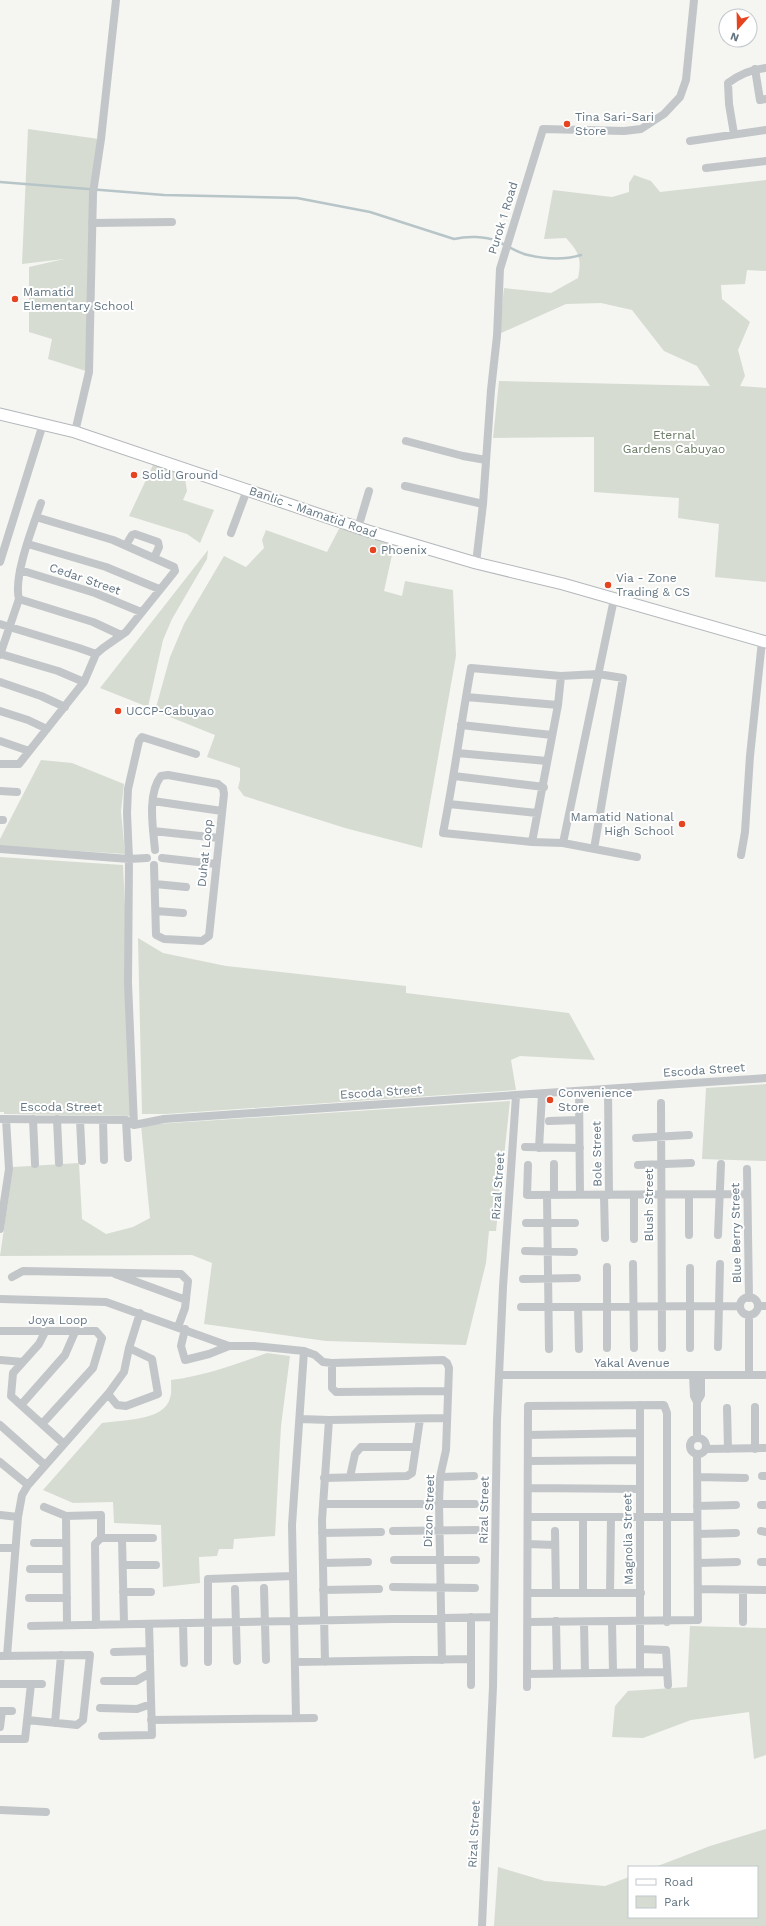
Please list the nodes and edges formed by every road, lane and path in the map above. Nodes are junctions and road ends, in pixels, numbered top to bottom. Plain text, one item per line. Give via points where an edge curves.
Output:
1 (116, 0) edge
2 (694, 0) edge
3 (766, 68) edge
4 (755, 69) junction
5 (766, 99) edge
6 (766, 130) edge
7 (734, 134) junction
8 (690, 141) dead end
9 (766, 161) edge
10 (706, 168) dead end
11 (172, 222) dead end
12 (92, 223) junction
13 (0, 414) edge
14 (43, 424) junction
15 (75, 432) junction
16 (406, 441) dead end
17 (486, 460) junction
18 (405, 486) dead end
19 (247, 490) junction
20 (369, 491) dead end
21 (41, 503) dead end
22 (483, 504) junction
23 (36, 517) junction
24 (358, 528) junction
25 (231, 533) dead end
26 (28, 544) junction
27 (126, 545) junction
28 (154, 558) junction
29 (0, 562) edge
30 (476, 563) junction
31 (20, 570) junction
32 (159, 590) junction
33 (614, 599) junction
34 (19, 600) junction
35 (141, 612) junction
36 (0, 624) edge
37 (10, 627) junction
38 (121, 635) junction
39 (764, 641) edge
40 (1, 654) edge
41 (96, 654) junction
42 (598, 674) junction
43 (561, 676) junction
44 (0, 682) edge
45 (84, 682) junction
46 (466, 697) junction
47 (558, 705) junction
48 (65, 707) junction
49 (0, 711) edge
50 (461, 725) junction
51 (47, 729) junction
52 (552, 735) junction
53 (0, 741) edge
54 (29, 751) junction
55 (457, 753) junction
56 (196, 754) dead end
57 (547, 761) junction
58 (0, 764) edge
59 (454, 776) junction
60 (544, 787) junction
61 (0, 791) edge
62 (17, 792) dead end
63 (153, 801) junction
64 (449, 804) junction
65 (222, 811) junction
66 (537, 813) junction
67 (153, 831) junction
68 (219, 838) junction
69 (532, 842) junction
70 (563, 843) junction
71 (0, 849) edge
72 (155, 850) junction
73 (594, 850) junction
74 (741, 854) dead end
75 (637, 856) dead end
76 (147, 858) junction
77 (162, 858) junction
78 (129, 859) junction
79 (216, 864) junction
80 (154, 865) junction
81 (155, 884) junction
82 (186, 887) dead end
83 (156, 911) junction
84 (183, 913) dead end
85 (766, 1078) edge
86 (608, 1089) junction
87 (579, 1091) junction
88 (542, 1094) junction
89 (516, 1096) junction
90 (660, 1103) dead end
91 (3, 1119) edge
92 (33, 1119) junction
93 (57, 1120) junction
94 (80, 1120) junction
95 (103, 1120) junction
96 (126, 1120) junction
97 (579, 1120) junction
98 (549, 1121) dead end
99 (134, 1125) junction
100 (688, 1135) dead end
101 (661, 1136) junction
102 (636, 1138) dead end
103 (525, 1148) dead end
104 (539, 1148) junction
105 (580, 1148) junction
106 (128, 1158) dead end
107 (104, 1160) dead end
108 (82, 1161) dead end
109 (59, 1163) dead end
110 (691, 1163) dead end
111 (35, 1164) dead end
112 (554, 1164) dead end
113 (638, 1164) dead end
114 (661, 1164) junction
115 (721, 1164) dead end
116 (528, 1165) dead end
117 (747, 1169) dead end
118 (688, 1194) junction
119 (720, 1194) junction
120 (748, 1194) junction
121 (550, 1195) junction
122 (580, 1195) junction
123 (607, 1195) junction
124 (634, 1195) junction
125 (661, 1195) junction
126 (526, 1223) dead end
127 (547, 1224) junction
128 (575, 1224) dead end
129 (0, 1230) edge
130 (689, 1235) dead end
131 (718, 1235) dead end
132 (605, 1238) dead end
133 (634, 1240) dead end
134 (525, 1251) dead end
135 (548, 1252) junction
136 (574, 1252) dead end
137 (633, 1264) dead end
138 (720, 1264) dead end
139 (607, 1267) dead end
140 (690, 1268) dead end
141 (109, 1272) junction
142 (12, 1277) dead end
143 (577, 1278) dead end
144 (548, 1279) junction
145 (523, 1280) dead end
146 (749, 1298) junction
147 (0, 1299) edge
148 (186, 1300) junction
149 (740, 1306) junction
150 (762, 1306) edge
151 (521, 1307) dead end
152 (548, 1307) junction
153 (578, 1307) junction
154 (606, 1307) junction
155 (634, 1307) junction
156 (662, 1307) junction
157 (690, 1307) junction
158 (719, 1307) junction
159 (140, 1313) junction
160 (749, 1315) junction
161 (182, 1328) junction
162 (0, 1332) edge
163 (45, 1332) junction
164 (75, 1332) junction
165 (229, 1346) junction
166 (718, 1347) dead end
167 (129, 1348) junction
168 (606, 1348) dead end
169 (634, 1348) dead end
170 (662, 1348) dead end
171 (690, 1348) dead end
172 (549, 1349) dead end
173 (579, 1349) dead end
174 (304, 1351) junction
175 (0, 1360) edge
176 (23, 1362) junction
177 (332, 1363) junction
178 (766, 1374) edge
179 (499, 1375) junction
180 (697, 1375) junction
181 (749, 1375) junction
182 (448, 1391) junction
183 (108, 1394) junction
184 (21, 1405) junction
185 (640, 1405) junction
186 (755, 1407) dead end
187 (727, 1408) dead end
188 (446, 1418) junction
189 (301, 1419) junction
190 (420, 1419) junction
191 (329, 1420) junction
192 (42, 1424) junction
193 (0, 1425) edge
194 (640, 1433) junction
195 (528, 1435) junction
196 (697, 1438) junction
197 (64, 1444) junction
198 (416, 1447) junction
199 (766, 1448) edge
200 (706, 1449) junction
201 (728, 1449) junction
202 (755, 1449) junction
203 (697, 1455) junction
204 (640, 1460) junction
205 (528, 1461) junction
206 (0, 1462) edge
207 (46, 1465) junction
208 (474, 1476) dead end
209 (350, 1477) junction
210 (440, 1477) junction
211 (697, 1477) junction
212 (324, 1478) junction
213 (745, 1478) dead end
214 (28, 1485) junction
215 (528, 1488) junction
216 (640, 1490) junction
217 (439, 1503) junction
218 (323, 1504) junction
219 (475, 1504) dead end
220 (736, 1505) dead end
221 (697, 1506) junction
222 (44, 1507) dead end
223 (0, 1515) edge
224 (66, 1516) junction
225 (18, 1517) junction
226 (528, 1517) junction
227 (583, 1517) junction
228 (611, 1517) junction
229 (639, 1517) junction
230 (668, 1517) junction
231 (697, 1517) junction
232 (439, 1530) junction
233 (476, 1530) dead end
234 (555, 1531) dead end
235 (381, 1532) dead end
236 (393, 1532) dead end
237 (322, 1533) junction
238 (736, 1533) dead end
239 (698, 1534) junction
240 (102, 1538) junction
241 (122, 1538) junction
242 (154, 1538) dead end
243 (34, 1543) dead end
244 (66, 1543) junction
245 (528, 1544) junction
246 (555, 1545) junction
247 (0, 1548) edge
248 (15, 1548) junction
249 (394, 1560) dead end
250 (440, 1560) junction
251 (476, 1560) dead end
252 (368, 1562) dead end
253 (737, 1562) dead end
254 (323, 1563) junction
255 (698, 1563) junction
256 (156, 1565) dead end
257 (123, 1566) junction
258 (30, 1569) dead end
259 (66, 1569) junction
260 (293, 1576) junction
261 (393, 1587) dead end
262 (440, 1587) junction
263 (264, 1588) dead end
264 (475, 1588) dead end
265 (235, 1589) dead end
266 (379, 1589) dead end
267 (698, 1589) junction
268 (323, 1590) junction
269 (743, 1590) junction
270 (766, 1590) edge
271 (123, 1592) junction
272 (151, 1592) dead end
273 (529, 1593) junction
274 (556, 1593) junction
275 (583, 1593) junction
276 (610, 1593) junction
277 (641, 1593) junction
278 (28, 1598) dead end
279 (67, 1598) junction
280 (471, 1617) junction
281 (494, 1617) junction
282 (440, 1618) junction
283 (324, 1620) junction
284 (265, 1621) junction
285 (294, 1621) junction
286 (208, 1622) junction
287 (236, 1622) junction
288 (528, 1622) junction
289 (556, 1622) junction
290 (584, 1622) junction
291 (612, 1622) junction
292 (640, 1622) junction
293 (668, 1622) junction
294 (743, 1622) dead end
295 (183, 1623) junction
296 (124, 1624) junction
297 (149, 1624) junction
298 (67, 1625) junction
299 (96, 1625) junction
300 (31, 1626) dead end
301 (640, 1649) junction
302 (114, 1652) dead end
303 (150, 1652) junction
304 (61, 1655) junction
305 (3, 1656) edge
306 (471, 1659) junction
307 (266, 1660) dead end
308 (442, 1660) junction
309 (237, 1661) dead end
310 (208, 1662) dead end
311 (295, 1662) junction
312 (325, 1662) junction
313 (184, 1663) dead end
314 (613, 1672) junction
315 (640, 1672) junction
316 (667, 1672) junction
317 (150, 1673) junction
318 (557, 1673) junction
319 (585, 1673) junction
320 (528, 1674) junction
321 (104, 1681) dead end
322 (0, 1684) edge
323 (31, 1684) junction
324 (42, 1684) dead end
325 (471, 1685) dead end
326 (668, 1685) dead end
327 (528, 1687) dead end
328 (151, 1704) junction
329 (100, 1708) dead end
330 (1, 1711) edge
331 (12, 1711) dead end
332 (296, 1718) junction
333 (314, 1718) dead end
334 (27, 1720) junction
335 (151, 1720) junction
336 (55, 1723) junction
337 (0, 1727) edge
338 (102, 1736) dead end
339 (0, 1739) edge
340 (0, 1810) edge
341 (46, 1812) dead end
342 (482, 1926) edge

1 - 12 street via 93,193
2 - 17 street, Purok 1 Road via 686,80 680,97 664,114 641,130 543,129 500,269
3 - 4 street
4 - 5 street via 760,100
4 - 7 street via 728,83
6 - 7 street
7 - 8 street
9 - 10 street
11 - 12 street
12 - 15 street via 89,372
13 - 14 main road, Banlic - Mamatid Road
14 - 15 main road, Banlic - Mamatid Road
14 - 29 street
15 - 19 main road, Banlic - Mamatid Road
16 - 17 street
17 - 22 street, Purok 1 Road
18 - 22 street
19 - 24 main road, Banlic - Mamatid Road
19 - 25 street
20 - 24 street
21 - 23 street
22 - 30 street, Purok 1 Road
23 - 26 street
23 - 27 street
24 - 30 main road, Banlic - Mamatid Road
26 - 31 street
26 - 32 street via 106,567
27 - 28 street
27 - 28 street via 135,534 158,542 159,547
28 - 32 street via 174,567 174,571
30 - 33 main road, Banlic - Mamatid Road
31 - 34 street via 17,593
31 - 35 street, Cedar Street via 95,593
32 - 35 street
33 - 39 main road, Banlic - Mamatid Road
33 - 42 street
34 - 37 street
34 - 38 street via 93,622
35 - 38 street
36 - 37 street
37 - 40 street
37 - 41 street
38 - 41 street
39 - 74 street
40 - 45 street via 58,671
41 - 45 street
42 - 43 street
42 - 70 street
42 - 73 street via 623,678
43 - 46 street via 471,668
43 - 47 street
44 - 48 street
45 - 48 street
46 - 47 street
46 - 50 street
47 - 52 street
48 - 51 street
49 - 51 street
50 - 52 street
50 - 55 street
51 - 54 street
52 - 57 street
53 - 54 street
54 - 58 street via 19,764
55 - 57 street
55 - 59 street
56 - 78 street via 145,737 139,741 128,789
57 - 60 street
59 - 60 street
59 - 64 street
60 - 66 street
61 - 62 street
63 - 65 street
63 - 65 street, Duhat Loop via 156,782 161,776 168,775 218,784 223,788 224,794
63 - 67 street, Duhat Loop
64 - 66 street
64 - 69 street via 443,833
65 - 68 street, Duhat Loop
66 - 69 street
67 - 68 street
67 - 72 street, Duhat Loop
68 - 79 street, Duhat Loop
69 - 70 street
70 - 73 street
71 - 78 street
72 - 76 street via 150,852
72 - 77 street
73 - 75 street
76 - 78 street
76 - 80 street via 149,863
77 - 79 street
77 - 80 street via 160,863
78 - 99 street via 128,982
79 - 83 street, Duhat Loop via 209,936 202,941 164,939 156,935
80 - 81 street, Duhat Loop
81 - 82 street
81 - 83 street, Duhat Loop
83 - 84 street
85 - 86 street, Escoda Street
86 - 87 street, Escoda Street
86 - 123 street, Bole Street
87 - 88 street, Escoda Street
87 - 97 street
88 - 89 street, Escoda Street
88 - 104 street
89 - 99 street, Escoda Street via 164,1118
89 - 179 street, Rizal Street
90 - 101 street, Blush Street
91 - 92 street, Escoda Street
91 - 129 street via 9,1169
92 - 93 street, Escoda Street
92 - 111 street
93 - 94 street, Escoda Street
93 - 109 street
94 - 95 street, Escoda Street
94 - 108 street
95 - 96 street, Escoda Street
95 - 107 street
96 - 99 street
96 - 106 street
97 - 98 street
97 - 105 street
100 - 101 street
101 - 102 street
101 - 114 street, Blush Street
103 - 104 street
104 - 105 street
105 - 122 street
110 - 114 street
112 - 121 street
113 - 114 street
114 - 125 street, Blush Street
115 - 119 street
116 - 121 street via 527,1195
117 - 120 street, Blue Berry Street
118 - 119 street
118 - 125 street
118 - 130 street
119 - 120 street
119 - 131 street
120 - 146 street, Blue Berry Street
121 - 122 street
121 - 127 street
122 - 123 street
123 - 124 street
123 - 132 street, Bole Street
124 - 125 street
124 - 133 street
125 - 156 street, Blush Street
126 - 127 street
127 - 128 street
127 - 135 street
134 - 135 street
135 - 136 street
135 - 144 street
137 - 155 street
138 - 158 street
139 - 154 street
140 - 157 street
141 - 142 street via 23,1271
141 - 148 street
141 - 148 street via 181,1274 188,1281
143 - 144 street
144 - 145 street
144 - 152 street
146 - 149 street via 743,1300
146 - 150 street
147 - 159 street via 106,1302
148 - 161 street
149 - 158 street
149 - 160 street via 742,1312
150 - 160 street via 756,1313
151 - 152 street
152 - 153 street
152 - 172 street
153 - 154 street
153 - 173 street
154 - 155 street
154 - 168 street
155 - 156 street
155 - 169 street
156 - 157 street
156 - 170 street, Blush Street
157 - 158 street
157 - 171 street
158 - 166 street
159 - 161 street
159 - 167 street
160 - 181 street
161 - 165 street
161 - 165 street via 181,1346 185,1360
162 - 163 street, Joya Loop
163 - 164 street, Joya Loop
163 - 176 street via 39,1344
164 - 184 street via 65,1355
164 - 192 street, Joya Loop via 96,1332 102,1338 93,1368
165 - 174 street
167 - 183 street via 124,1372
167 - 183 street via 152,1359 158,1394 126,1406 117,1405
174 - 177 street via 315,1355 323,1362
174 - 189 street
175 - 176 street
176 - 184 street via 13,1373 12,1396
177 - 182 street via 332,1388 336,1392
177 - 182 street, Dizon Street via 443,1360 449,1368
178 - 181 street, Yakal Avenue
179 - 180 street, Yakal Avenue
179 - 281 street, Rizal Street
180 - 181 street, Yakal Avenue
180 - 196 street via 694,1396 697,1402
182 - 188 street, Dizon Street
183 - 197 street
184 - 192 street
185 - 194 street, Magnolia Street
185 - 195 street via 528,1406
185 - 230 street via 664,1405 667,1413
186 - 202 street
187 - 201 street
188 - 190 street
188 - 210 street, Dizon Street via 446,1450
189 - 191 street
189 - 260 street via 292,1525
190 - 191 street
190 - 198 street
191 - 212 street
192 - 197 street
193 - 207 street
194 - 195 street
194 - 204 street, Magnolia Street
195 - 205 street
196 - 200 street via 704,1441
196 - 203 street via 690,1442 693,1453
197 - 207 street
198 - 209 street via 362,1447 355,1454
198 - 209 street via 412,1473 407,1476
199 - 202 street
200 - 201 street
200 - 203 street via 703,1454
201 - 202 street
203 - 211 street
204 - 205 street
204 - 216 street, Magnolia Street
205 - 215 street
206 - 214 street
207 - 214 street
208 - 210 street
209 - 212 street
210 - 217 street, Dizon Street
211 - 213 street
211 - 221 street
212 - 218 street
214 - 225 street via 22,1496
215 - 216 street
215 - 226 street
216 - 229 street, Magnolia Street
217 - 218 street
217 - 219 street
217 - 232 street, Dizon Street
218 - 237 street
220 - 221 street
221 - 231 street
222 - 224 street
223 - 225 street
224 - 240 street via 101,1515
224 - 244 street
225 - 248 street
226 - 227 street
226 - 245 street
227 - 228 street
227 - 275 street
228 - 229 street
228 - 276 street
229 - 230 street
229 - 277 street, Magnolia Street
230 - 231 street
230 - 293 street
231 - 239 street
232 - 233 street
232 - 236 street
232 - 250 street, Dizon Street
234 - 246 street
235 - 237 street
237 - 254 street
238 - 239 street
239 - 255 street
240 - 241 street
240 - 299 street via 94,1544
241 - 242 street
241 - 257 street
243 - 244 street
244 - 259 street
245 - 246 street
245 - 273 street
246 - 274 street
247 - 248 street
248 - 305 street
249 - 250 street
250 - 251 street
250 - 262 street, Dizon Street
252 - 254 street
253 - 255 street
254 - 268 street
255 - 267 street
256 - 257 street
257 - 271 street
258 - 259 street
259 - 279 street
260 - 285 street
260 - 286 street via 208,1579
261 - 262 street
262 - 264 street
262 - 282 street, Dizon Street
263 - 284 street
265 - 287 street
266 - 268 street
267 - 269 street
267 - 293 street via 698,1620
268 - 283 street
269 - 270 street
269 - 294 street
271 - 272 street
271 - 296 street
273 - 274 street
273 - 288 street
274 - 275 street
275 - 276 street
276 - 277 street
277 - 292 street, Magnolia Street
278 - 279 street
279 - 298 street
280 - 281 street
280 - 282 street
280 - 306 street
281 - 342 street, Rizal Street
282 - 283 street
282 - 308 street, Dizon Street
283 - 285 street
283 - 312 street
284 - 285 street
284 - 287 street
284 - 307 street
285 - 311 street
286 - 287 street
286 - 295 street
286 - 310 street
287 - 309 street
288 - 289 street
288 - 320 street
289 - 290 street
289 - 318 street
290 - 291 street
290 - 319 street
291 - 292 street
291 - 314 street
292 - 293 street
292 - 301 street, Magnolia Street
295 - 297 street
295 - 313 street
296 - 297 street
296 - 299 street
297 - 303 street
298 - 299 street
298 - 300 street
301 - 315 street, Magnolia Street
301 - 316 street via 666,1650
302 - 303 street
303 - 317 street
304 - 305 street
304 - 336 street
304 - 336 street via 90,1655 83,1720 78,1725
306 - 308 street
306 - 325 street
308 - 312 street
311 - 312 street
311 - 332 street
314 - 315 street
314 - 319 street
315 - 316 street
316 - 326 street
317 - 321 street via 136,1681
317 - 328 street
318 - 319 street
318 - 320 street
320 - 327 street
322 - 323 street
323 - 324 street
323 - 334 street
328 - 329 street via 137,1709
328 - 335 street
330 - 331 street
330 - 337 street
332 - 333 street
332 - 335 street
334 - 336 street
334 - 339 street via 25,1739
335 - 338 street via 152,1735
340 - 341 street

